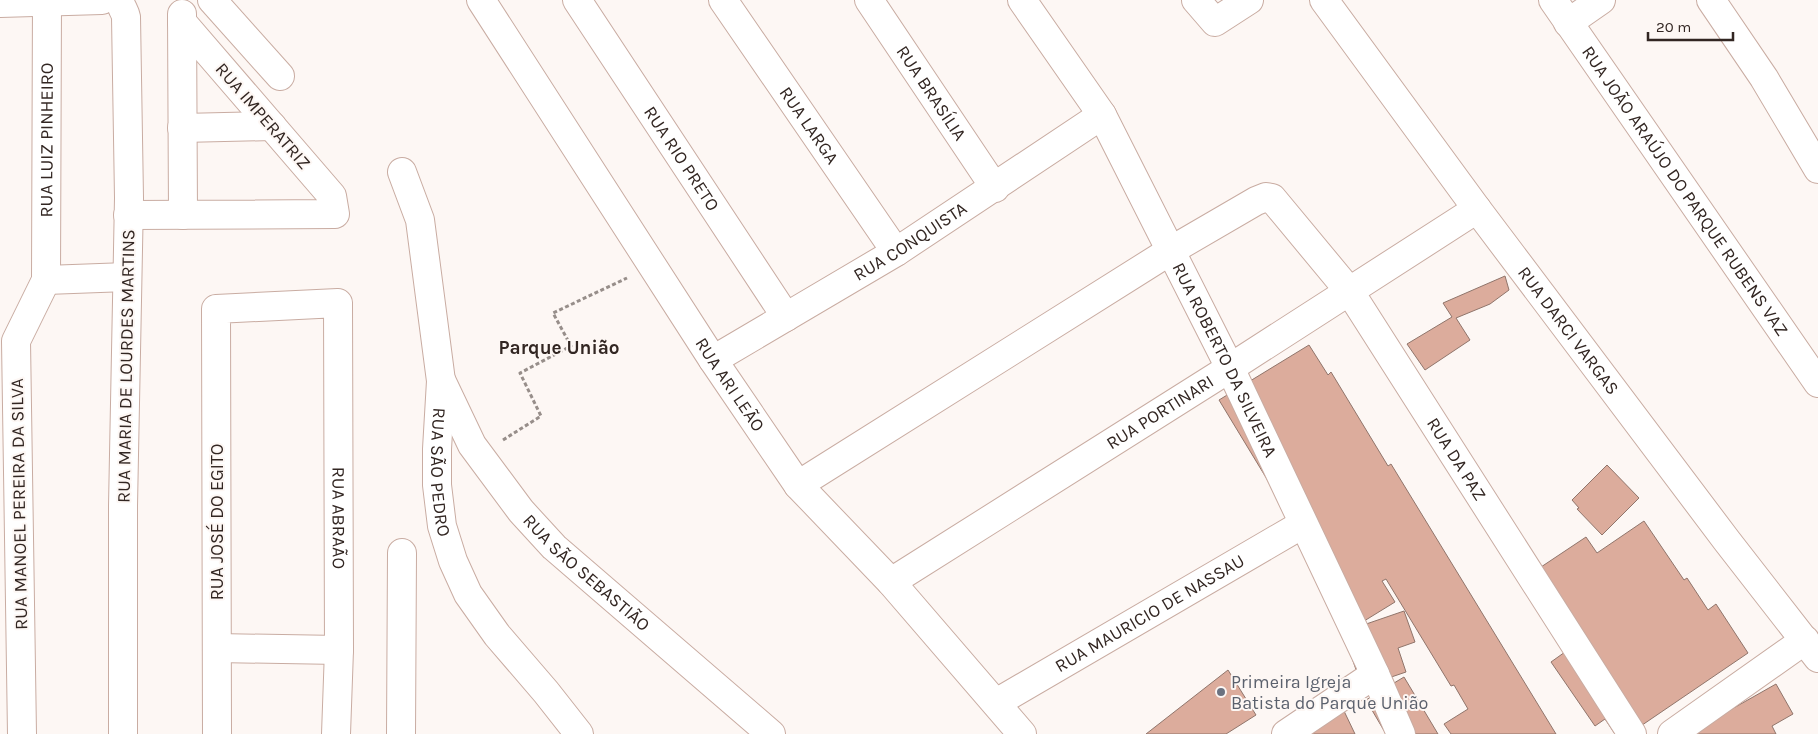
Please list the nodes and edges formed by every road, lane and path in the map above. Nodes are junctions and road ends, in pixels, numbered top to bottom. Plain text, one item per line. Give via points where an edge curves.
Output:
1 (212, 0) edge
2 (480, 0) edge
3 (577, 0) edge
4 (723, 0) edge
5 (869, 0) edge
6 (1022, 0) edge
7 (1196, 0) edge
8 (1249, 0) edge
9 (1324, 0) edge
10 (1553, 0) edge
11 (1601, 0) edge
12 (1711, 0) edge
13 (47, 1) edge
14 (112, 1) edge
15 (0, 3) edge
16 (1568, 23) junction
17 (280, 76) dead end
18 (1102, 115) junction
19 (272, 126) junction
20 (182, 128) junction
21 (1818, 169) edge
22 (402, 172) dead end
23 (995, 188) junction
24 (1477, 208) junction
25 (128, 215) junction
26 (183, 215) junction
27 (1170, 250) junction
28 (896, 252) junction
29 (652, 266) junction
30 (127, 277) junction
31 (46, 280) junction
32 (1350, 292) junction
33 (216, 309) joint
34 (786, 317) junction
35 (8, 340) edge
36 (713, 360) junction
37 (1230, 368) junction
38 (441, 381) junction
39 (1818, 383) edge
40 (479, 454) junction
41 (798, 485) junction
42 (1302, 524) junction
43 (402, 553) dead end
44 (891, 582) junction
45 (217, 648) junction
46 (1811, 649) edge
47 (339, 650) junction
48 (1375, 674) junction
49 (996, 703) junction
50 (22, 734) edge
51 (123, 734) edge
52 (217, 734) edge
53 (336, 734) edge
54 (400, 734) edge
55 (579, 734) edge
56 (772, 734) edge
57 (1022, 734) edge
58 (1286, 734) edge
59 (1401, 734) edge
60 (1632, 734) edge
61 (1672, 734) edge

1 - 17 street
2 - 29 street, RUA ARI LEÃO
3 - 34 street, RUA RIO PRETO
4 - 28 street, RUA LARGA
5 - 23 street, RUA BRASÍLIA
6 - 18 street, RUA ROBERTO DA SILVEIRA
7 - 8 street via 1215,22
9 - 24 street, RUA DARCI VARGAS
10 - 16 street, RUA JOÃO ARAÚJO DO PARQUE RUBENS VAZ
11 - 16 street
12 - 21 street via 1764,78
13 - 14 street
13 - 15 street
13 - 31 street, RUA LUIZ PINHEIRO
14 - 25 street, RUA MARIA DE LOURDES MARTINS via 124,9 126,17
16 - 39 street, RUA JOÃO ARAÚJO DO PARQUE RUBENS VAZ
18 - 23 street, RUA CONQUISTA
18 - 27 street, RUA ROBERTO DA SILVEIRA
19 - 20 street
19 - 20 street, RUA IMPERATRIZ via 182,13
19 - 26 street, RUA IMPERATRIZ via 332,196 335,214
20 - 26 street
22 - 38 street, RUA SÃO PEDRO via 420,220
23 - 28 street, RUA CONQUISTA
24 - 32 street, RUA PORTINARI
24 - 46 street, RUA DARCI VARGAS
25 - 26 street
25 - 30 street, RUA MARIA DE LOURDES MARTINS
27 - 32 street, RUA DA PAZ via 1256,201 1272,198
27 - 37 street, RUA ROBERTO DA SILVEIRA
27 - 41 street
28 - 34 street, RUA CONQUISTA
29 - 36 street, RUA ARI LEÃO
29 - 40 path via 553,313 570,346 520,373 540,416
30 - 31 street
30 - 51 street, RUA MARIA DE LOURDES MARTINS
31 - 35 street, RUA MANOEL PEREIRA DA SILVA
32 - 37 street, RUA PORTINARI
32 - 60 street, RUA DA PAZ
33 - 45 street, RUA JOSÉ DO EGITO
33 - 47 street, RUA ABRAÃO via 338,303
34 - 36 street, RUA CONQUISTA
35 - 50 street, RUA MANOEL PEREIRA DA SILVA
36 - 41 street, RUA ARI LEÃO
37 - 42 street, RUA ROBERTO DA SILVEIRA
37 - 44 street, RUA PORTINARI
38 - 40 street, RUA SÃO SEBASTIÃO
38 - 55 street, RUA SÃO PEDRO via 438,494 442,526 453,561 468,594 497,635
40 - 56 street, RUA SÃO SEBASTIÃO via 554,547
41 - 44 street, RUA ARI LEÃO
42 - 48 street, RUA ROBERTO DA SILVEIRA
42 - 49 street, RUA MAURICIO DE NASSAU
43 - 54 street
44 - 49 street, RUA ARI LEÃO
45 - 47 street
45 - 52 street, RUA JOSÉ DO EGITO
46 - 61 street
47 - 53 street, RUA ABRAÃO
48 - 58 street
48 - 59 street, RUA ROBERTO DA SILVEIRA
49 - 57 street, RUA ARI LEÃO

